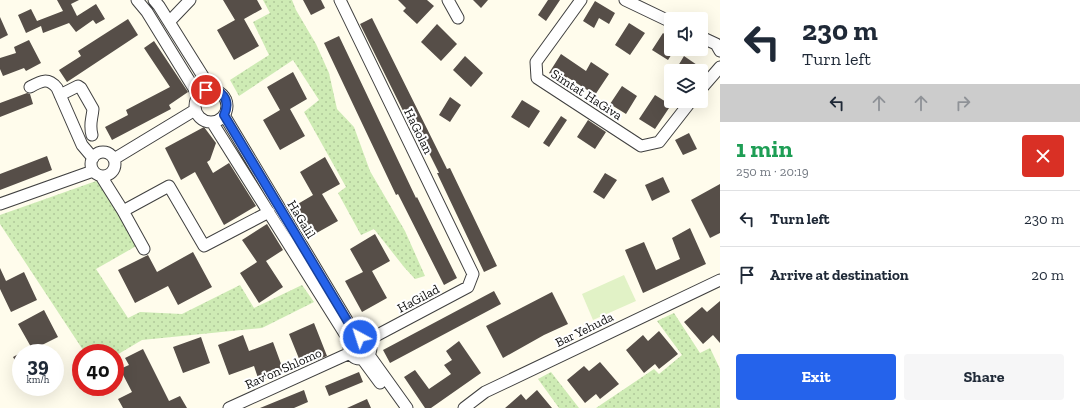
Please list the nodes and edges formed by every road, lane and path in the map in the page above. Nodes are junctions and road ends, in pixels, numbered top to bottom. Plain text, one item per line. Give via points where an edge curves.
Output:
1 (137, 0) edge
2 (154, 0) edge
3 (190, 0) edge
4 (340, 0) edge
5 (448, 0) edge
6 (581, 0) edge
7 (625, 0) edge
8 (458, 18) dead end
9 (664, 19) edge
10 (169, 22) junction
11 (708, 40) edge
12 (720, 51) edge
13 (720, 67) edge
14 (708, 82) edge
15 (30, 87) dead end
16 (211, 89) junction
17 (60, 95) junction
18 (198, 95) junction
19 (686, 108) edge
20 (195, 110) junction
21 (224, 115) junction
22 (212, 122) junction
23 (92, 135) dead end
24 (93, 158) junction
25 (114, 159) junction
26 (97, 174) junction
27 (0, 204) edge
28 (124, 211) junction
29 (268, 212) junction
30 (144, 249) dead end
31 (473, 274) joint
32 (720, 280) edge
33 (368, 340) junction
34 (352, 344) junction
35 (366, 358) junction
36 (229, 408) edge
37 (398, 408) edge
38 (407, 408) edge
39 (464, 408) edge

1 - 18 street
2 - 10 street
3 - 10 street
4 - 31 street, HaGolan
5 - 8 street
6 - 19 street, Simtat HaGiva via 536,62 537,78 641,146 659,142
7 - 9 street
10 - 16 street
11 - 12 street via 716,44
13 - 14 street
15 - 17 street via 48,81 53,83
16 - 18 street
16 - 21 street via 224,96 227,104
17 - 23 street via 74,87 81,88 93,109 90,128
17 - 24 street via 82,145
18 - 20 street
20 - 22 street via 200,118
20 - 25 street
21 - 22 street
21 - 34 street, HaGalil
22 - 29 street, HaGalil
24 - 25 street via 96,154 104,152
24 - 26 street via 91,165
25 - 26 street via 115,165 109,175
26 - 27 street
26 - 28 street
28 - 29 street via 169,186 204,246
28 - 30 street
29 - 34 street, HaGalil
31 - 33 street, HaGilad via 468,286
32 - 39 street, Bar Yehuda via 485,392
33 - 34 street via 363,337
33 - 35 street via 371,349
34 - 35 street via 355,359
34 - 36 street, Rav'on Shlomo
35 - 37 street
35 - 38 street

